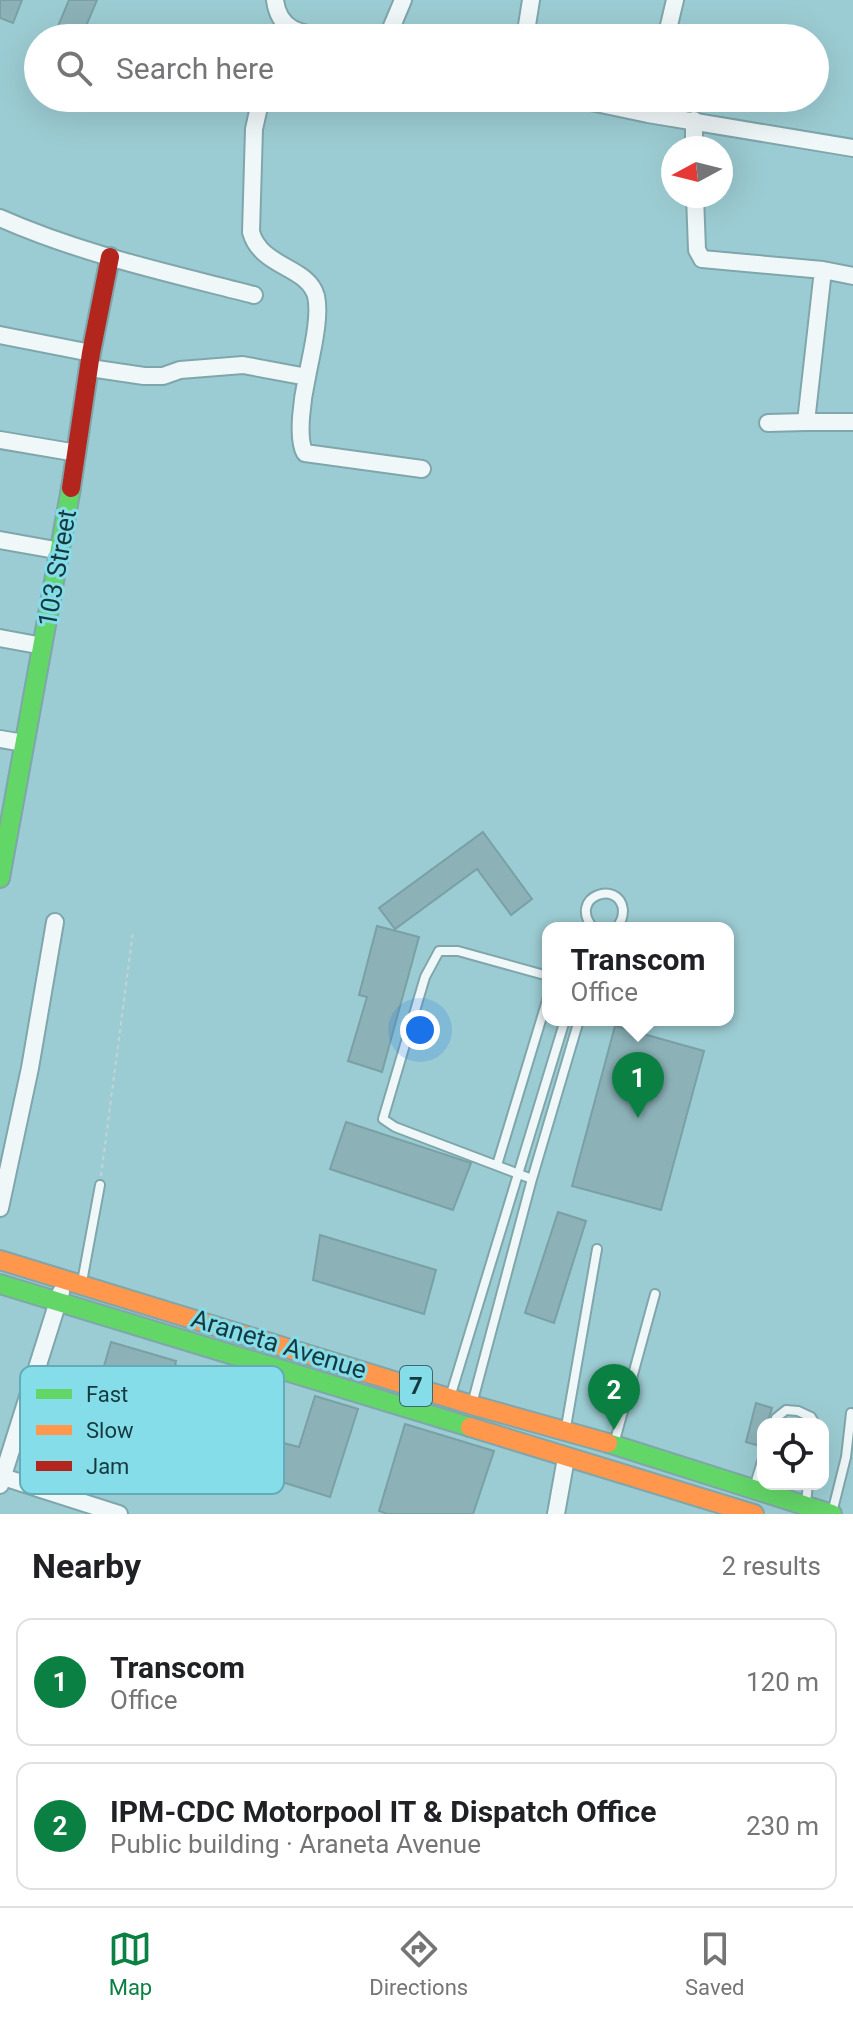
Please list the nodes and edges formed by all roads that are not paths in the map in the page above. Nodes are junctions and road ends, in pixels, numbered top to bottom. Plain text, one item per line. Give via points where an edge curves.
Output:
1 (275, 0) edge
2 (403, 0) edge
3 (531, 0) edge
4 (675, 0) edge
5 (282, 24) edge
6 (393, 24) edge
7 (527, 24) edge
8 (669, 24) edge
9 (258, 112) edge
10 (669, 112) edge
11 (694, 120) junction
12 (694, 136) edge
13 (853, 148) edge
14 (695, 208) edge
15 (0, 218) edge
16 (110, 257) junction
17 (823, 270) junction
18 (853, 276) edge
19 (254, 295) dead end
20 (0, 335) edge
21 (90, 360) junction
22 (307, 377) junction
23 (806, 422) junction
24 (853, 422) edge
25 (768, 423) dead end
26 (0, 440) edge
27 (77, 453) junction
28 (422, 469) dead end
29 (0, 540) edge
30 (61, 551) junction
31 (0, 638) edge
32 (43, 646) junction
33 (0, 739) edge
34 (24, 743) junction
35 (3, 845) edge
36 (0, 878) edge
37 (55, 922) dead end
38 (588, 922) edge
39 (620, 922) edge
40 (542, 974) edge
41 (542, 1017) edge
42 (563, 1026) edge
43 (577, 1026) edge
44 (547, 1079) junction
45 (560, 1083) junction
46 (536, 1115) junction
47 (549, 1120) junction
48 (497, 1165) junction
49 (518, 1175) junction
50 (532, 1179) junction
51 (100, 1185) road end
52 (0, 1208) edge
53 (502, 1227) junction
54 (518, 1232) junction
55 (597, 1249) dead end
56 (0, 1260) edge
57 (73, 1282) junction
58 (0, 1284) edge
59 (655, 1294) dead end
60 (59, 1301) junction
61 (191, 1318) junction
62 (184, 1340) junction
63 (38, 1366) edge
64 (268, 1366) edge
65 (284, 1371) edge
66 (450, 1397) junction
67 (472, 1405) junction
68 (851, 1413) dead end
69 (523, 1418) junction
70 (776, 1418) edge
71 (812, 1418) edge
72 (443, 1420) junction
73 (20, 1422) edge
74 (464, 1427) junction
75 (565, 1432) junction
76 (515, 1442) junction
77 (614, 1445) junction
78 (566, 1458) junction
79 (757, 1477) edge
80 (1, 1481) edge
81 (753, 1490) junction
82 (807, 1490) edge
83 (47, 1494) edge
84 (718, 1509) edge
85 (805, 1510) edge
86 (750, 1513) edge
87 (119, 1514) edge
88 (556, 1514) edge
89 (832, 1514) edge

1 - 5 street
2 - 6 street
3 - 7 street
4 - 8 street
9 - 22 street via 251,232 264,255 302,278 316,295
10 - 11 street
11 - 12 street
11 - 13 street
14 - 17 street via 702,259
15 - 16 street
16 - 19 street
16 - 21 main road, 103 Street
17 - 18 street
17 - 23 street
20 - 21 street
21 - 22 street via 144,376 243,365
21 - 27 main road, 103 Street
22 - 28 street via 305,453
23 - 24 street
23 - 25 street
26 - 27 street
27 - 30 main road, 103 Street
29 - 30 street
30 - 32 main road, 103 Street
31 - 32 street
32 - 34 main road, 103 Street
33 - 34 street
34 - 35 main road, 103 Street
35 - 36 main road, 103 Street
37 - 52 street
38 - 39 lane via 587,905 606,893 623,906
40 - 48 lane via 458,951 439,951 425,977 383,1119
41 - 48 lane
42 - 44 lane
43 - 45 lane
44 - 45 lane
44 - 46 lane
45 - 47 lane
46 - 47 lane
46 - 49 lane
47 - 50 lane
48 - 49 lane
49 - 50 lane
49 - 53 lane
50 - 54 lane
51 - 57 lane
53 - 54 lane
53 - 66 lane
54 - 67 lane
55 - 75 lane
56 - 57 main road, Araneta Avenue / 7
57 - 60 street
57 - 61 main road, Araneta Avenue / 7
58 - 60 main road, Araneta Avenue / 7
59 - 77 lane
60 - 62 main road, Araneta Avenue / 7
60 - 63 street
61 - 62 main road
61 - 66 main road, Araneta Avenue / 7
62 - 64 main road, Araneta Avenue / 7
65 - 72 main road, Araneta Avenue / 7
66 - 67 main road, Araneta Avenue / 7
66 - 72 lane
67 - 69 main road, Araneta Avenue / 7
67 - 74 lane
68 - 89 lane
69 - 75 main road, Araneta Avenue / 7
69 - 76 main road
70 - 71 lane via 786,1410
72 - 74 main road, Araneta Avenue / 7
73 - 80 street
74 - 76 main road, Araneta Avenue / 7
75 - 77 main road, Araneta Avenue / 7
76 - 78 main road, Araneta Avenue / 7
77 - 81 main road, Araneta Avenue / 7
78 - 84 main road, Araneta Avenue / 7
78 - 88 street
79 - 81 lane
81 - 85 main road, Araneta Avenue / 7
81 - 86 lane
82 - 85 lane
83 - 87 street
84 - 86 main road, Araneta Avenue / 7
85 - 89 main road, Araneta Avenue / 7

